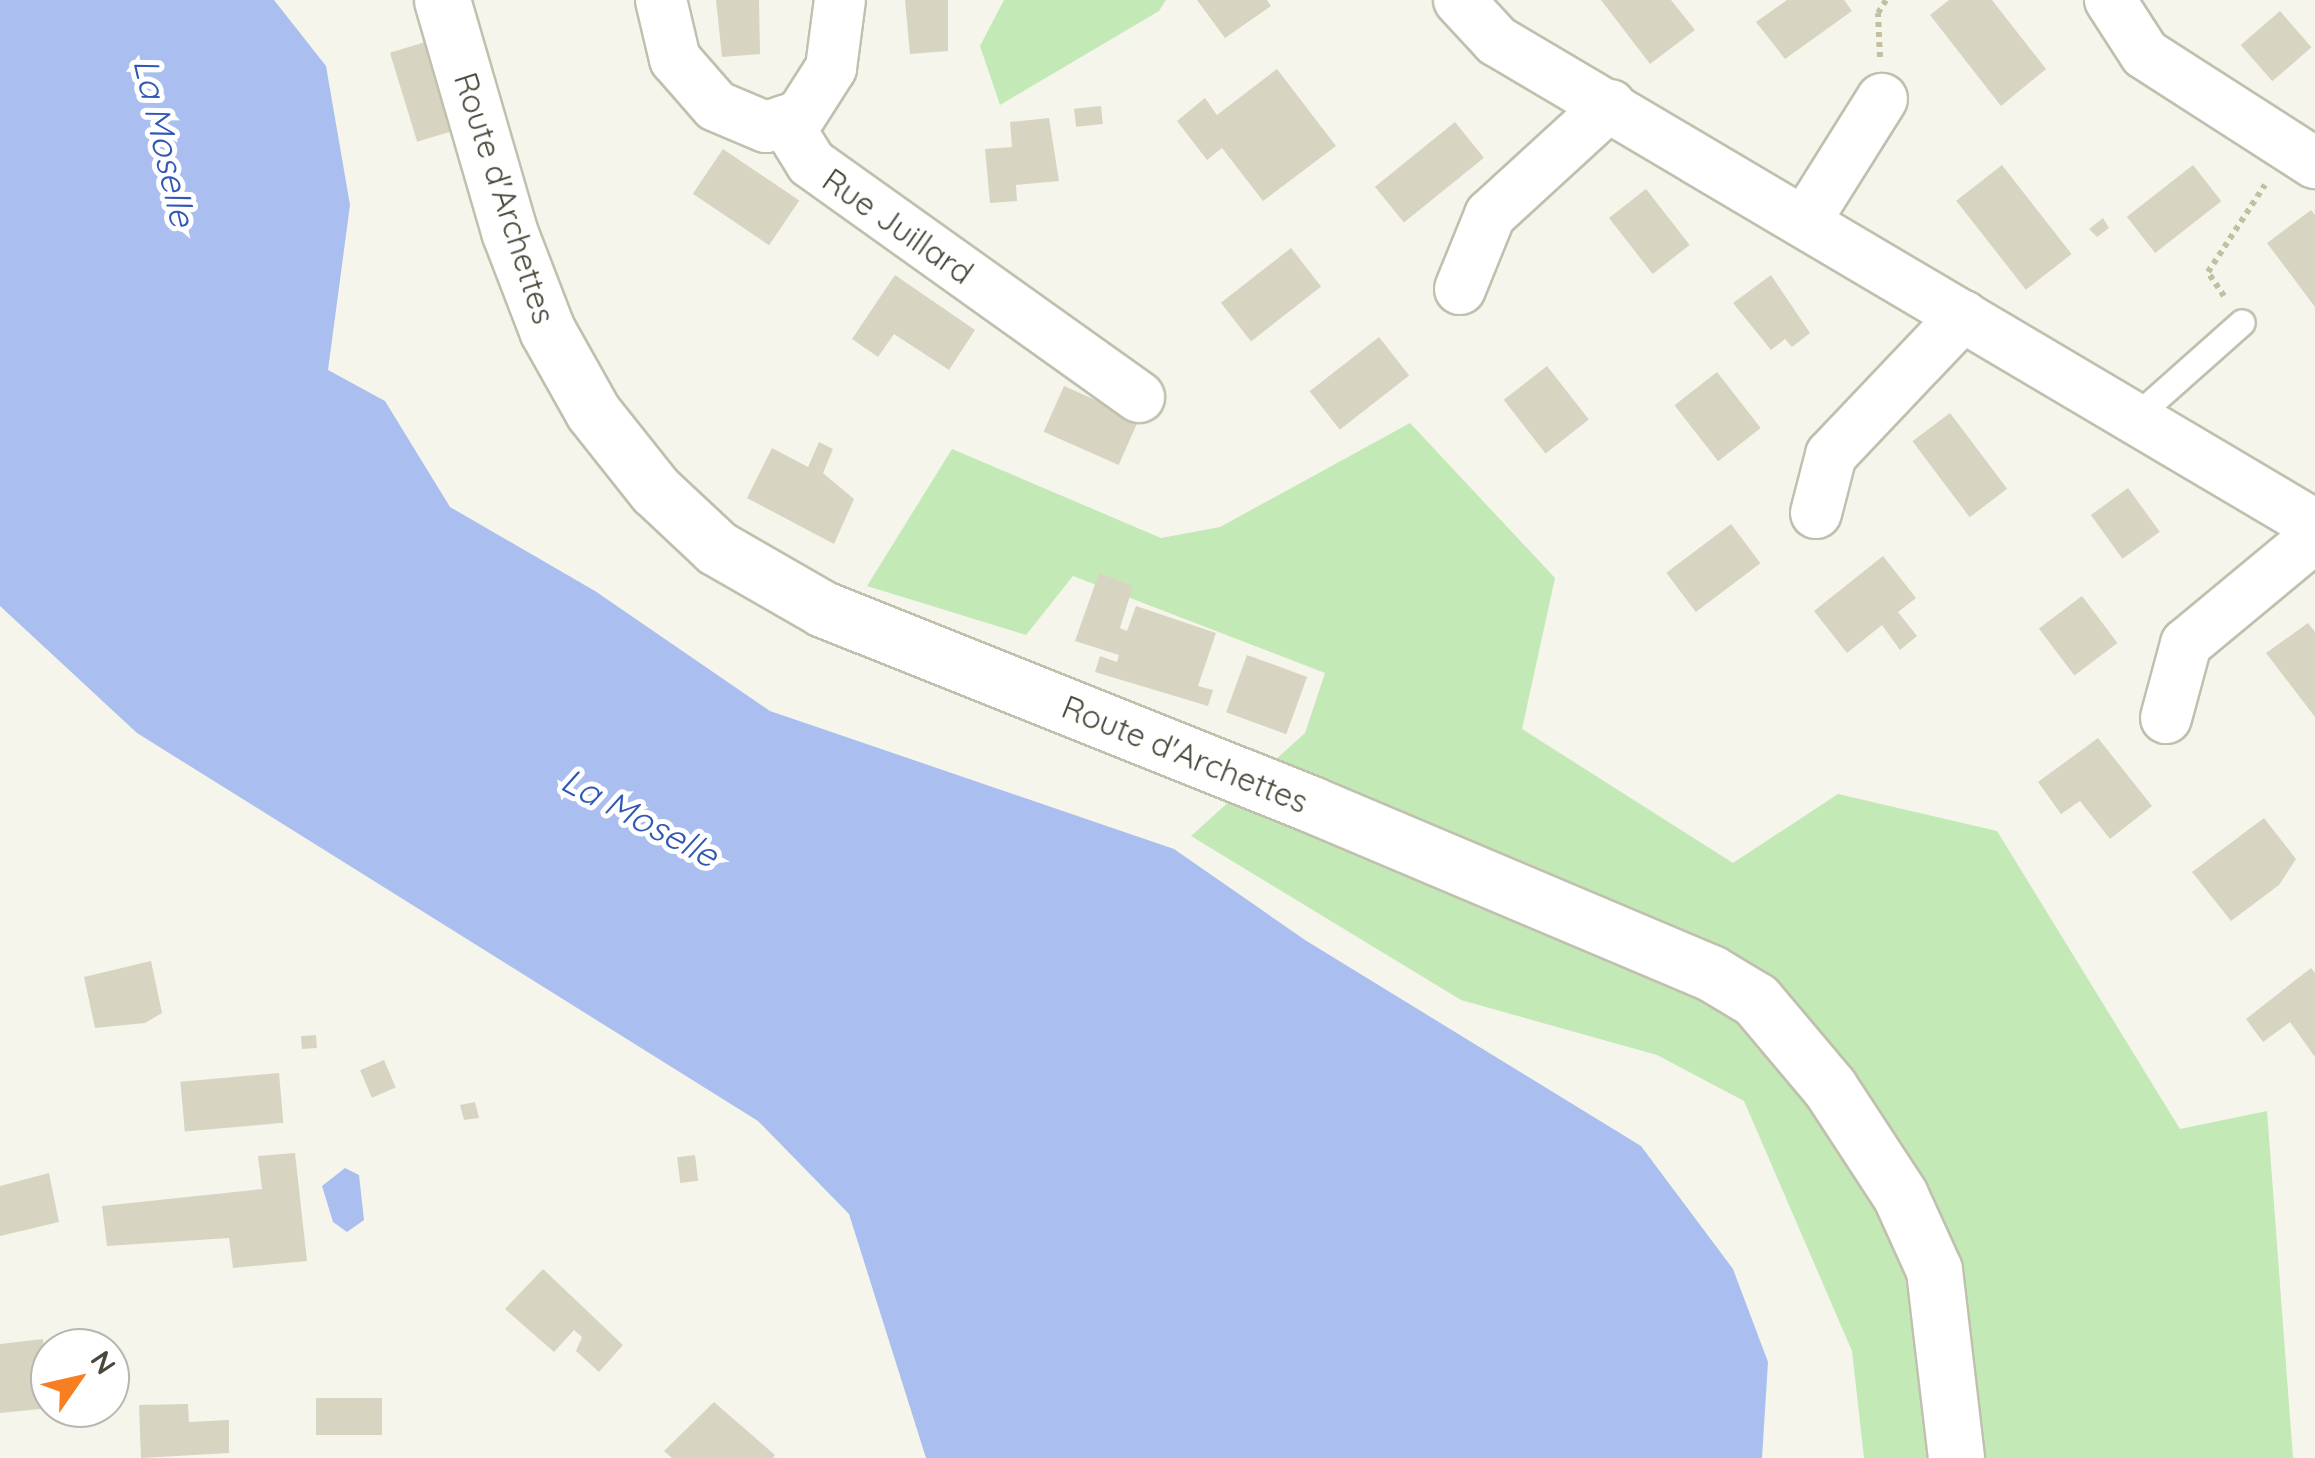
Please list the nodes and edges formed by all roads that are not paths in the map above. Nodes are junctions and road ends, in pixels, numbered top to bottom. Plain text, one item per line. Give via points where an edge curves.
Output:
1 (442, 0) edge
2 (661, 0) edge
3 (840, 0) edge
4 (1459, 0) edge
5 (2110, 0) edge
6 (1882, 99) road end
7 (1610, 104) junction
8 (786, 120) junction
9 (2303, 155) edge
10 (1806, 220) junction
11 (1460, 288) dead end
12 (1963, 316) junction
13 (2242, 322) road end
14 (1139, 396) dead end
15 (2134, 418) junction
16 (1816, 513) dead end
17 (2315, 525) edge
18 (2315, 537) edge
19 (2166, 718) dead end
20 (1956, 1458) edge

1 - 20 street, Route d'Archettes via 508,231 546,330 592,412 654,490 717,548 823,609 1346,818 1711,972 1756,1000 1830,1088 1900,1195 1934,1270
2 - 8 street via 675,59 716,106 766,127
3 - 8 street via 832,68 802,116
4 - 7 street via 1497,40
5 - 9 street via 2145,54
6 - 10 street
7 - 10 street
7 - 11 street via 1490,215
8 - 14 street, Rue Juillard via 811,163
10 - 12 street
12 - 15 street
12 - 16 street via 1831,455
13 - 15 lane
15 - 17 street
18 - 19 street via 2186,644

